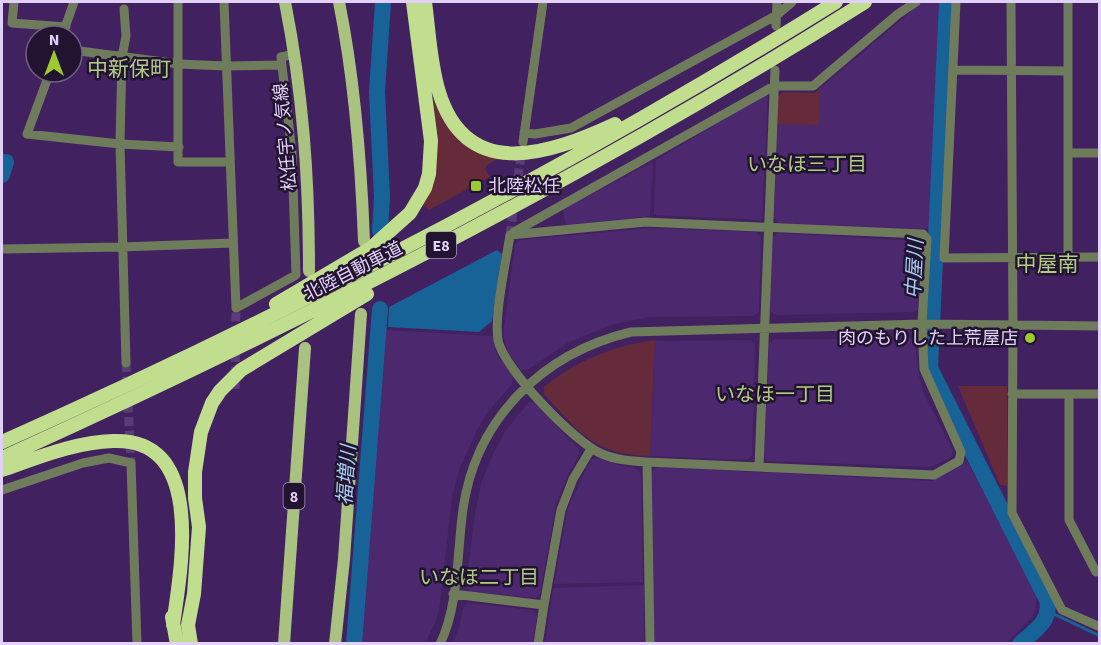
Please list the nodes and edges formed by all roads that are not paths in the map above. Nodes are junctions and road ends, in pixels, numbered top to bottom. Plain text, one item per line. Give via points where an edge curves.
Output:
1 (14, 2) edge
2 (74, 2) edge
3 (178, 2) edge
4 (224, 2) edge
5 (285, 2) edge
6 (339, 2) edge
7 (413, 2) edge
8 (425, 2) edge
9 (543, 2) edge
10 (777, 2) edge
11 (792, 2) edge
12 (836, 2) edge
13 (865, 2) edge
14 (916, 2) edge
15 (956, 2) edge
16 (1011, 2) edge
17 (1068, 2) edge
18 (124, 9) dead end
19 (822, 10) junction
20 (777, 15) junction
21 (66, 24) edge
22 (24, 25) edge
23 (776, 26) dead end
24 (84, 52) edge
25 (295, 54) junction
26 (122, 57) junction
27 (179, 64) junction
28 (282, 65) junction
29 (226, 66) junction
30 (775, 70) dead end
31 (953, 70) junction
32 (1012, 70) junction
33 (1068, 71) junction
34 (46, 84) edge
35 (774, 86) junction
36 (120, 144) junction
37 (179, 147) junction
38 (1068, 153) junction
39 (1100, 153) edge
40 (230, 162) junction
41 (768, 227) junction
42 (463, 234) junction
43 (510, 235) junction
44 (364, 241) dead end
45 (233, 243) junction
46 (122, 247) junction
47 (2, 249) edge
48 (1068, 256) junction
49 (1100, 257) edge
50 (1012, 258) junction
51 (309, 271) dead end
52 (361, 314) dead end
53 (925, 324) junction
54 (1013, 325) junction
55 (1100, 326) edge
56 (764, 327) junction
57 (305, 348) dead end
58 (126, 363) tunnel mouth
59 (159, 370) junction
60 (527, 385) junction
61 (1012, 394) junction
62 (1069, 394) junction
63 (1100, 394) edge
64 (2, 442) edge
65 (591, 449) junction
66 (2, 458) edge
67 (647, 462) junction
68 (759, 467) junction
69 (2, 470) edge
70 (2, 490) edge
71 (1100, 573) edge
72 (453, 594) junction
73 (544, 605) junction
74 (1100, 627) edge
75 (137, 644) edge
76 (177, 644) edge
77 (191, 644) edge
78 (284, 644) edge
79 (335, 644) edge
80 (440, 644) edge
81 (538, 644) edge
82 (650, 644) edge

1 - 22 street via 12,23
2 - 21 street
3 - 27 street
4 - 29 street
5 - 25 main road, 松任宇ノ気線
6 - 44 main road via 359,133
7 - 59 highway via 432,157 425,188 410,213 371,248
8 - 19 highway via 435,76 453,122 475,143 517,154 545,151 617,123
9 - 20 street via 523,138 571,128
10 - 20 street
11 - 20 street
12 - 19 highway, 北陸自動車道 / E8
13 - 42 highway, 北陸自動車道 / E8 via 714,94
14 - 35 street via 813,86
15 - 31 street
16 - 32 street
17 - 33 street
18 - 26 street via 126,36
19 - 59 highway, 北陸自動車道 / E8 via 484,206
20 - 23 street
24 - 26 street
25 - 28 street via 281,57
25 - 51 main road, 松任宇ノ気線 via 307,160
26 - 27 street
26 - 36 street
27 - 29 street
27 - 37 street
28 - 29 street
28 - 45 street via 292,153 296,275 236,308
29 - 40 street
30 - 35 street
31 - 32 street
31 - 50 street via 944,258
32 - 33 street
32 - 50 street
33 - 38 street
34 - 36 street via 27,134
35 - 41 street
35 - 43 street
36 - 37 street
36 - 46 street
37 - 40 street via 178,162
38 - 39 street
38 - 48 street
40 - 45 street
41 - 43 street via 645,222
41 - 53 street via 923,234 927,239
41 - 56 street
42 - 66 highway, 北陸自動車道 / E8 via 159,387
42 - 77 highway via 256,360 230,380 212,403 198,452 195,498 199,527 188,625
43 - 60 street via 497,334 504,357
45 - 46 street
46 - 47 street
46 - 58 street
48 - 49 street
48 - 50 street
50 - 54 street
52 - 79 main road
53 - 54 street
53 - 56 street
53 - 68 street via 924,369 961,452 959,461 934,475
54 - 55 street
54 - 61 street
56 - 60 street via 621,334 578,350
56 - 68 street
57 - 78 main road, 8
59 - 64 highway, 北陸自動車道 / E8
60 - 65 street
60 - 72 street via 500,416 473,468 463,508
61 - 62 street
61 - 74 street via 1012,513 1062,610
62 - 63 street
62 - 71 street via 1069,520
65 - 67 street via 614,458
65 - 73 street via 561,510
67 - 68 street
67 - 82 street
69 - 76 highway via 83,445 125,441 147,448 166,464 173,473 179,499 168,594
70 - 75 street via 83,463 109,458 131,463
72 - 73 street
72 - 80 street
73 - 81 street

